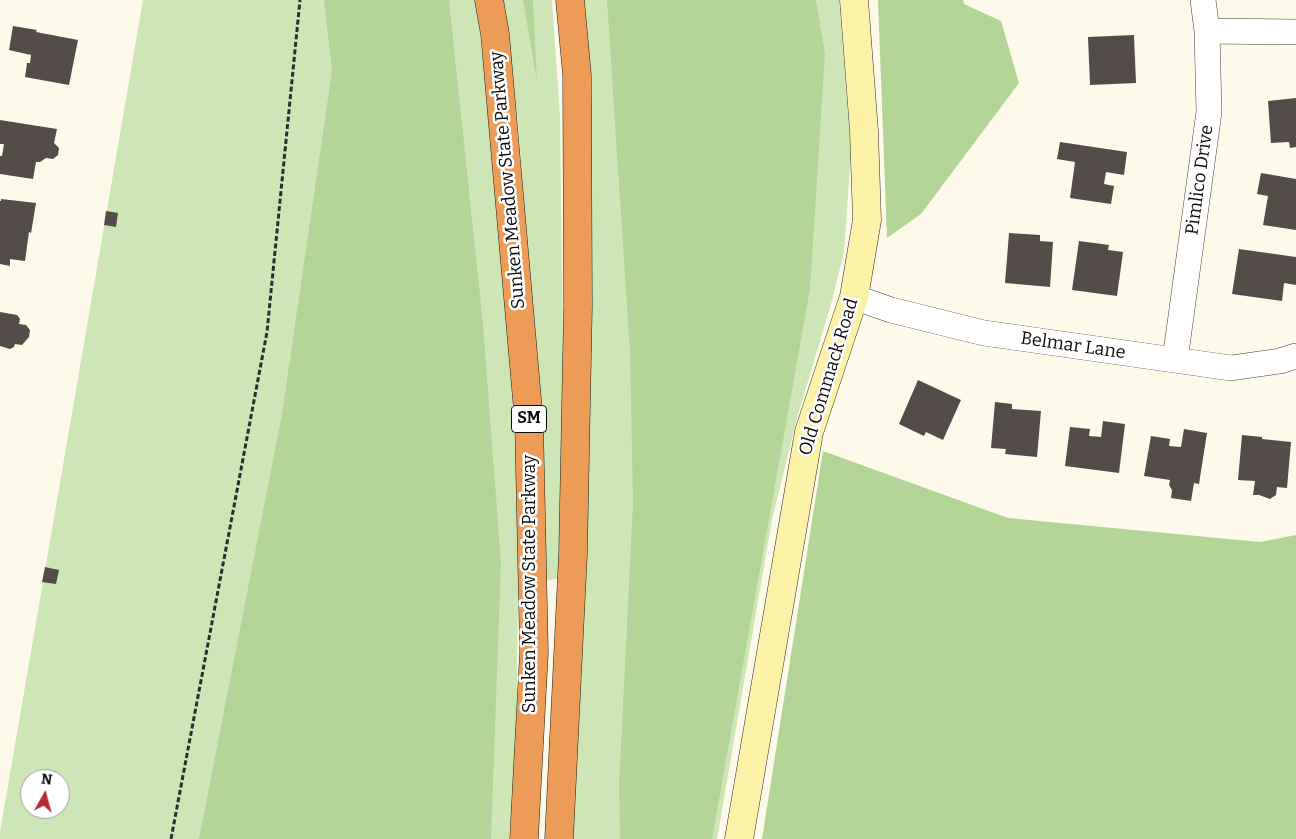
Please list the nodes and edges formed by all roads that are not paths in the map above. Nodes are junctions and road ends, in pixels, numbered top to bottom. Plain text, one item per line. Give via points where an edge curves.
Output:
1 (489, 0) edge
2 (570, 0) edge
3 (854, 0) edge
4 (1202, 0) edge
5 (1207, 31) junction
6 (1296, 32) edge
7 (854, 297) junction
8 (1296, 356) edge
9 (1175, 360) junction
10 (524, 839) edge
11 (560, 839) edge
12 (739, 839) edge

1 - 10 highway, Sunken Meadow State Parkway / SM via 495,34 530,422 534,652
2 - 11 highway, Sunken Meadow State Parkway via 577,75 578,306 573,554
3 - 7 street, Old Commack Road via 867,220
4 - 5 street, Pimlico Drive
5 - 6 street
5 - 9 street, Pimlico Drive via 1209,112
7 - 9 street, Belmar Lane via 891,310 984,333
7 - 12 street, Old Commack Road via 809,432
8 - 9 street, Belmar Lane via 1231,368

